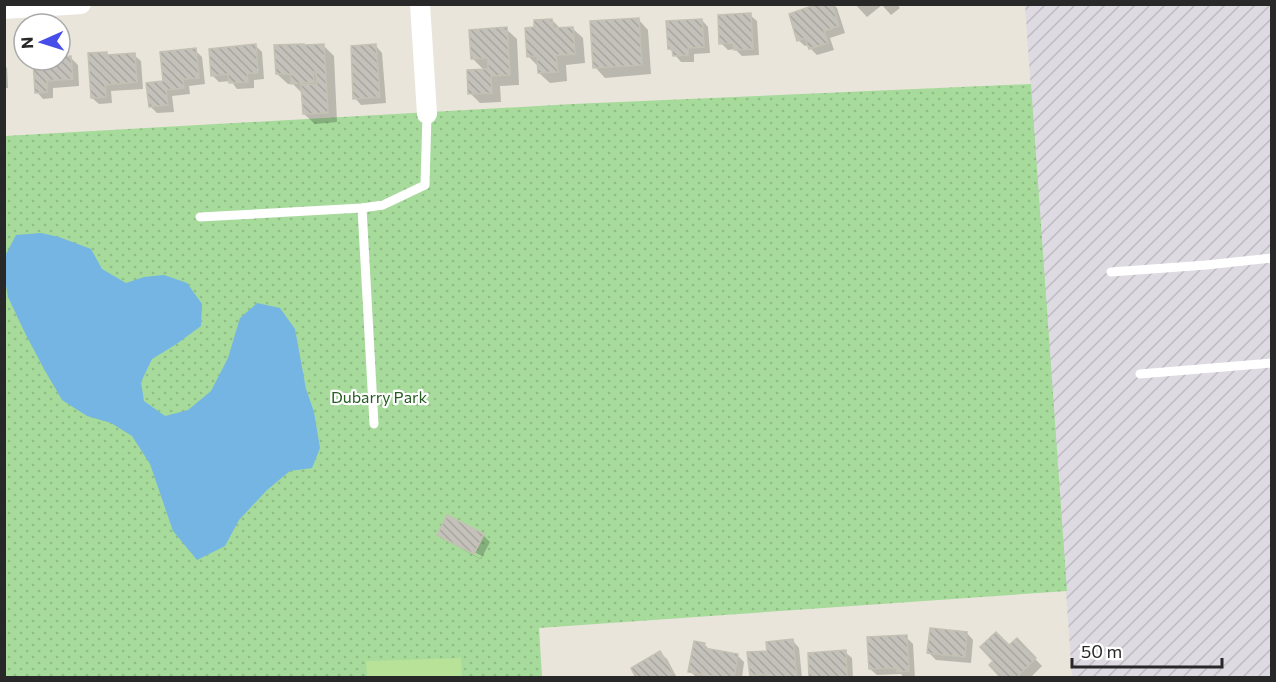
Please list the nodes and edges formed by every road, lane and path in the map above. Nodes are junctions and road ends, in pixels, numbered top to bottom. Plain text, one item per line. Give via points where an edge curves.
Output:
1 (81, 4) edge
2 (420, 4) edge
3 (4, 9) edge
4 (427, 114) joint
5 (362, 208) junction
6 (200, 217) dead end
7 (1272, 258) edge
8 (1111, 272) dead end
9 (1272, 363) edge
10 (1140, 374) dead end
11 (374, 423) dead end

1 - 3 street
2 - 4 street
4 - 5 lane via 425,185 383,205
5 - 6 lane
5 - 11 lane
7 - 8 lane
9 - 10 lane

